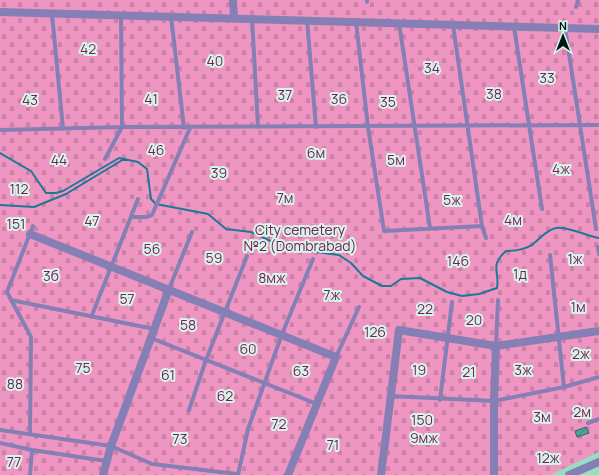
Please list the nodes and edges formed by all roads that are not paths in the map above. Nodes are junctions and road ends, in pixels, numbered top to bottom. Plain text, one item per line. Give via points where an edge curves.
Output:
1 (233, 0) edge
2 (578, 0) edge
3 (576, 7) dead end
4 (0, 12) edge
5 (52, 12) junction
6 (121, 14) junction
7 (171, 15) junction
8 (234, 18) junction
9 (252, 18) junction
10 (306, 20) junction
11 (356, 21) junction
12 (399, 22) junction
13 (452, 24) junction
14 (514, 26) junction
15 (565, 28) junction
16 (599, 29) edge
17 (580, 125) junction
18 (599, 125) edge
19 (316, 126) junction
20 (415, 126) junction
21 (467, 126) junction
22 (530, 126) junction
23 (258, 127) junction
24 (368, 127) junction
25 (122, 128) junction
26 (184, 128) junction
27 (190, 128) junction
28 (62, 129) junction
29 (0, 130) edge
30 (106, 158) dead end
31 (138, 199) dead end
32 (542, 209) dead end
33 (131, 217) junction
34 (482, 226) junction
35 (430, 228) junction
36 (596, 229) dead end
37 (31, 230) joint
38 (192, 232) dead end
39 (486, 238) dead end
40 (598, 247) edge
41 (550, 254) dead end
42 (599, 254) edge
43 (247, 256) dead end
44 (313, 259) dead end
45 (113, 266) junction
46 (169, 289) junction
47 (11, 300) junction
48 (498, 300) dead end
49 (452, 302) dead end
50 (359, 307) dead end
51 (225, 311) junction
52 (92, 315) junction
53 (154, 329) junction
54 (599, 332) edge
55 (282, 334) junction
56 (560, 337) junction
57 (151, 338) junction
58 (446, 339) junction
59 (496, 346) junction
60 (336, 357) junction
61 (206, 360) junction
62 (599, 377) edge
63 (264, 383) junction
64 (564, 387) junction
65 (390, 396) junction
66 (440, 400) junction
67 (494, 401) junction
68 (317, 404) junction
69 (189, 410) dead end
70 (599, 420) edge
71 (588, 423) dead end
72 (0, 430) edge
73 (30, 433) junction
74 (0, 443) edge
75 (111, 446) junction
76 (32, 450) junction
77 (106, 461) junction
78 (599, 462) edge
79 (238, 474) edge
80 (30, 475) edge
81 (103, 475) edge
82 (288, 475) edge
83 (381, 475) edge
84 (494, 475) edge
85 (569, 475) edge

1 - 8 street
2 - 3 lane
4 - 5 street
5 - 6 street
5 - 28 lane
6 - 7 street
6 - 25 lane
7 - 8 street
7 - 26 lane
8 - 9 street
9 - 10 street
9 - 23 lane
10 - 11 street
10 - 19 lane
11 - 12 street
11 - 24 lane
12 - 13 street
12 - 20 lane
13 - 14 street
13 - 21 lane
14 - 15 street
14 - 22 lane
15 - 16 street
15 - 17 lane
17 - 18 lane
17 - 22 lane
17 - 36 lane
19 - 23 lane
19 - 24 lane
20 - 21 lane
20 - 24 lane
20 - 35 lane
21 - 22 lane
21 - 34 lane
22 - 32 lane
23 - 27 lane
24 - 35 lane via 384,231
25 - 26 lane
25 - 28 lane
25 - 30 lane
26 - 27 lane
27 - 33 lane via 152,215
28 - 29 lane
31 - 33 lane
33 - 45 lane
34 - 35 lane
34 - 39 lane
37 - 45 street
37 - 47 lane via 7,292
38 - 46 lane
40 - 42 lane
41 - 56 lane
43 - 51 lane
44 - 55 lane
45 - 46 street
45 - 52 lane
46 - 51 street
46 - 53 street
47 - 52 lane
47 - 73 lane via 31,337
48 - 59 lane
49 - 58 lane
50 - 60 lane
51 - 55 street
51 - 61 lane
52 - 53 lane
53 - 57 street
54 - 56 street
55 - 60 street
55 - 63 lane
56 - 59 street
56 - 64 lane
57 - 61 lane
57 - 75 street
58 - 59 street
58 - 65 street via 399,330
58 - 66 lane
59 - 67 street
60 - 68 street
61 - 63 lane
61 - 69 lane
62 - 64 lane
63 - 68 lane
63 - 79 lane via 248,429
64 - 67 lane
65 - 66 lane
65 - 83 street
66 - 67 lane
67 - 84 street
68 - 82 street
70 - 71 lane
72 - 73 lane
73 - 75 lane
74 - 76 lane
75 - 77 street
75 - 79 lane via 152,464
76 - 77 lane
76 - 80 lane
77 - 81 street
78 - 85 street

